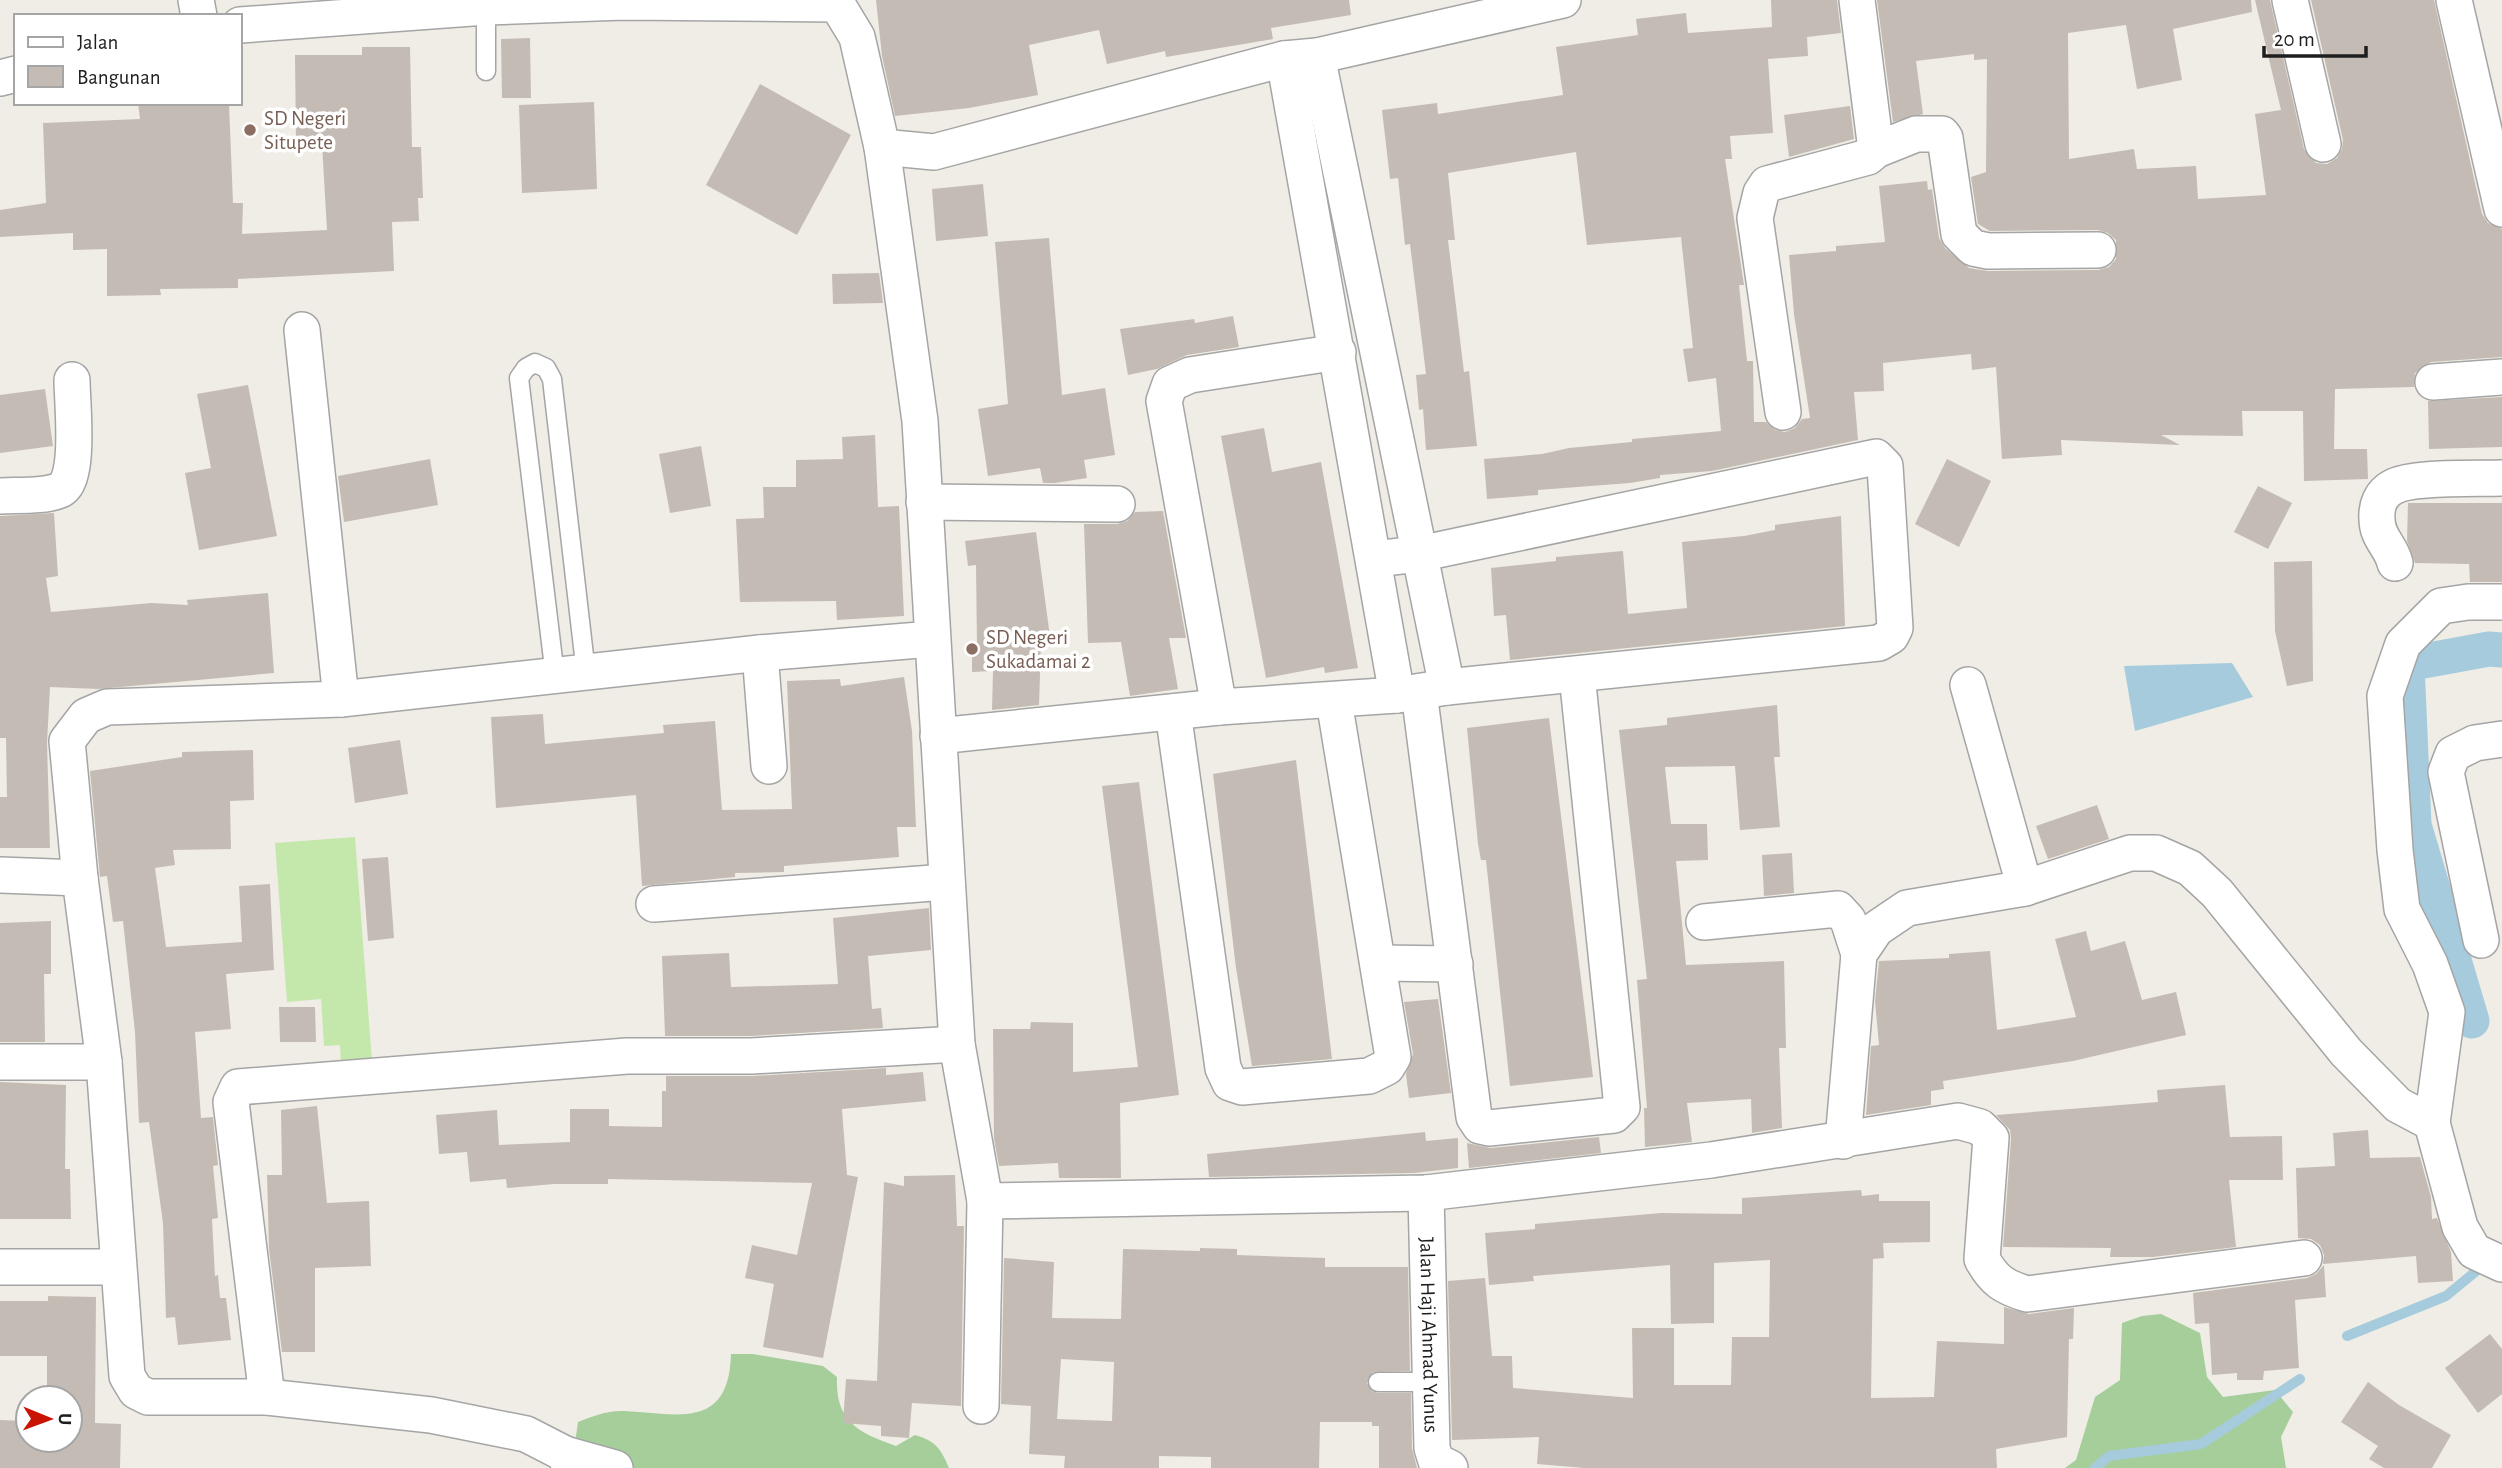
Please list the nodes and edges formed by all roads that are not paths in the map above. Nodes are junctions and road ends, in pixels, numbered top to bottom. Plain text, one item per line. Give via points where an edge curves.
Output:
1 (1563, 0) edge
2 (1857, 0) edge
3 (2290, 0) edge
4 (2454, 0) edge
5 (623, 1) edge
6 (838, 2) edge
7 (485, 7) junction
8 (242, 24) edge
9 (1301, 57) junction
10 (486, 71) dead end
11 (2323, 144) dead end
12 (882, 147) junction
13 (1876, 150) junction
14 (2502, 209) edge
15 (2098, 250) dead end
16 (1365, 287) junction
17 (1327, 297) junction
18 (302, 330) dead end
19 (1338, 352) junction
20 (2502, 377) edge
21 (72, 380) dead end
22 (2433, 382) dead end
23 (1783, 412) dead end
24 (2502, 478) edge
25 (0, 496) edge
26 (924, 502) junction
27 (1117, 504) dead end
28 (1419, 554) junction
29 (1374, 559) junction
30 (2395, 563) dead end
31 (2502, 602) edge
32 (932, 639) junction
33 (760, 653) junction
34 (571, 674) junction
35 (1577, 675) junction
36 (1968, 685) dead end
37 (1421, 691) junction
38 (341, 699) junction
39 (1334, 701) junction
40 (1219, 707) junction
41 (1173, 712) junction
42 (938, 736) junction
43 (2502, 739) edge
44 (769, 766) dead end
45 (0, 875) edge
46 (80, 878) junction
47 (946, 882) junction
48 (2025, 888) junction
49 (654, 904) dead end
50 (1704, 922) dead end
51 (2481, 940) dead end
52 (1859, 954) junction
53 (1379, 963) junction
54 (1455, 964) junction
55 (957, 1044) junction
56 (0, 1062) edge
57 (104, 1062) junction
58 (2432, 1123) junction
59 (1843, 1141) junction
60 (1426, 1194) junction
61 (985, 1201) junction
62 (2304, 1258) dead end
63 (2488, 1258) edge
64 (0, 1267) edge
65 (117, 1267) junction
66 (1378, 1382) dead end
67 (1430, 1382) junction
68 (267, 1397) junction
69 (981, 1406) dead end
70 (568, 1461) edge
71 (615, 1468) edge
72 (1450, 1468) edge

1 - 9 street
2 - 13 street
3 - 11 street
4 - 14 street
5 - 6 street
5 - 7 street
6 - 12 street via 857,37
7 - 8 street
7 - 10 lane
9 - 12 street via 934,152
9 - 16 street
9 - 17 street
12 - 26 street via 918,407
13 - 15 street via 1916,134 1942,134 1959,234 1973,248
13 - 23 street via 1859,160 1767,184 1761,193 1755,218
16 - 17 street
16 - 28 street
17 - 19 street
18 - 38 street
19 - 29 street
19 - 40 street via 1190,375 1171,384 1164,401
20 - 22 street
21 - 25 street via 70,482 59,491
24 - 30 street via 2394,486 2379,501 2376,517 2379,535
26 - 27 street
26 - 32 street
28 - 29 street
28 - 35 street via 1867,457 1877,457 1885,466 1895,628 1891,636 1880,643
28 - 37 street
29 - 37 street
31 - 58 street via 2441,606 2403,644 2385,696 2402,909 2430,964 2447,1012
32 - 33 street
32 - 42 street
33 - 34 street
33 - 44 street
34 - 34 lane via 519,378 535,363 546,368 552,379
34 - 38 street
35 - 37 street
35 - 54 street via 1622,1107 1614,1115 1480,1126 1474,1117
36 - 48 street
37 - 39 street
37 - 54 street
38 - 46 street via 107,707 86,716 67,741
39 - 40 street
39 - 53 street
40 - 41 street
41 - 42 street
41 - 53 street via 1223,1068 1230,1083 1242,1087 1369,1076 1387,1067 1393,1057
42 - 47 street
43 - 51 street via 2475,743 2453,754 2446,772
45 - 46 street
46 - 57 street
47 - 49 street
47 - 55 street
48 - 52 street via 1907,908 1876,929
48 - 58 street via 2130,853 2156,853 2190,868 2252,932 2346,1052 2398,1105
50 - 52 street via 1838,909 1848,920
52 - 59 street
53 - 54 street
55 - 61 street
55 - 68 street via 751,1056 627,1056 238,1087 231,1102
56 - 57 street
57 - 65 street
58 - 63 street via 2460,1227
59 - 60 street
59 - 62 street via 1958,1121 1980,1127 1991,1138 1982,1259 2003,1287 2027,1294
60 - 61 street
60 - 67 street, Jalan Haji Ahmad Yunus
61 - 69 street
64 - 65 street
65 - 68 street via 127,1376 136,1391 148,1397
66 - 67 lane
67 - 72 street, Jalan Haji Ahmad Yunus via 1432,1448 1436,1461
68 - 70 street via 431,1415 526,1434
70 - 71 street

